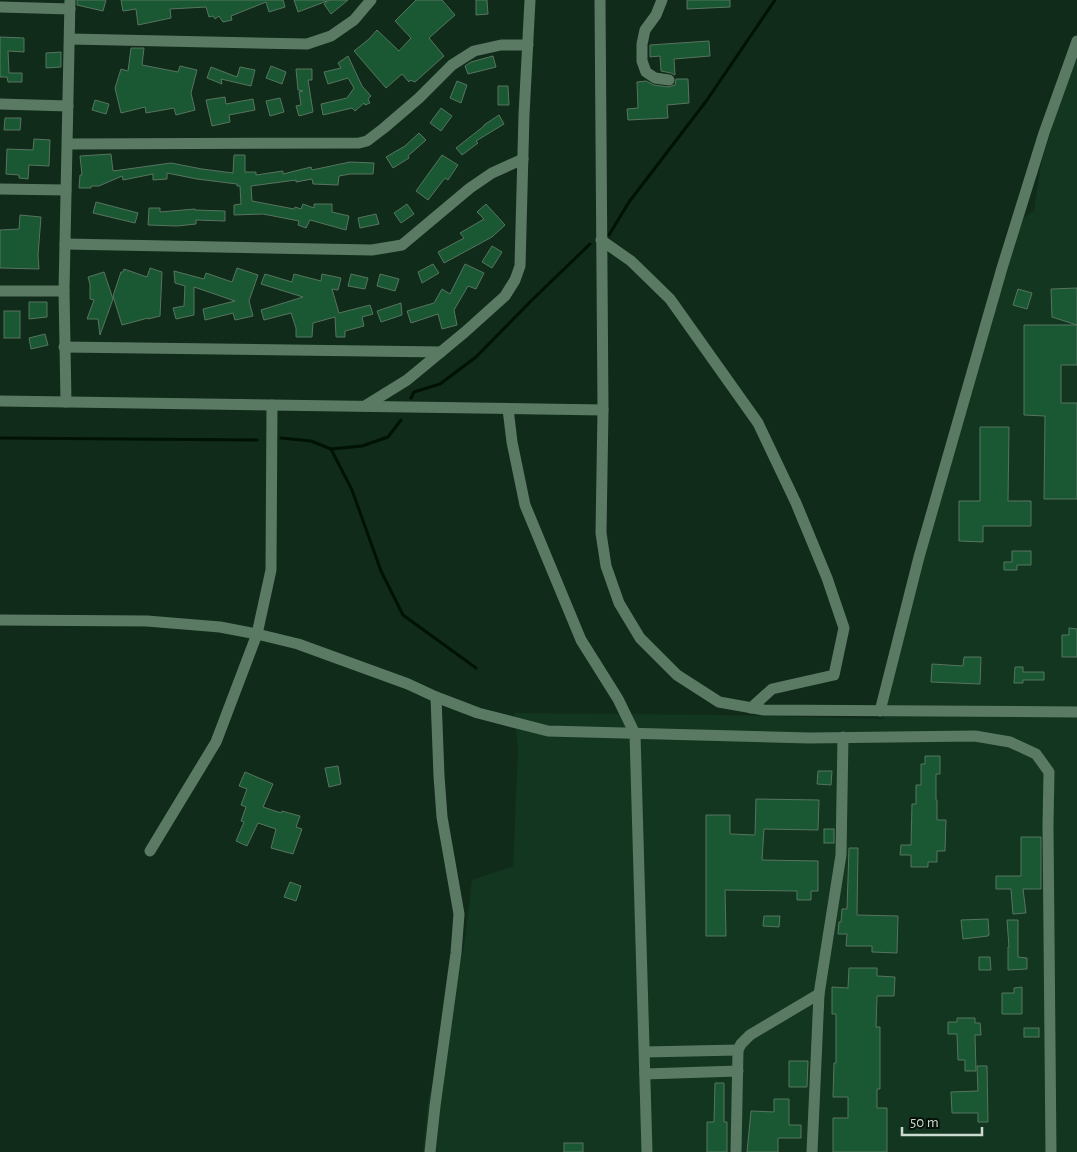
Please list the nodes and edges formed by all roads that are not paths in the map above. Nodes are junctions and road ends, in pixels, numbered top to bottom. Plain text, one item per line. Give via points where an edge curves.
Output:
1 (371, 0) edge
2 (530, 0) edge
3 (600, 0) edge
4 (662, 0) edge
5 (70, 4) edge
6 (0, 7) edge
7 (70, 39) junction
8 (1077, 41) edge
9 (528, 45) junction
10 (669, 80) dead end
11 (0, 104) edge
12 (68, 106) junction
13 (68, 144) junction
14 (523, 159) junction
15 (0, 189) edge
16 (66, 190) junction
17 (601, 240) junction
18 (65, 244) junction
19 (0, 291) edge
20 (64, 292) junction
21 (64, 347) junction
22 (441, 352) junction
23 (0, 401) edge
24 (66, 402) junction
25 (272, 405) junction
26 (364, 407) junction
27 (508, 409) junction
28 (603, 410) junction
29 (0, 620) edge
30 (257, 634) junction
31 (436, 697) junction
32 (751, 708) junction
33 (880, 711) junction
34 (1077, 712) edge
35 (635, 734) junction
36 (843, 737) junction
37 (150, 852) dead end
38 (819, 994) junction
39 (738, 1050) junction
40 (645, 1052) junction
41 (738, 1071) junction
42 (645, 1074) junction
43 (430, 1152) edge
44 (647, 1152) edge
45 (736, 1152) edge
46 (812, 1152) edge
47 (1051, 1152) edge

1 - 7 street via 354,20 331,36 307,44
2 - 9 street
3 - 17 street
4 - 10 street via 645,30 642,61 646,72 655,78
5 - 6 street
5 - 7 street
7 - 12 street
8 - 33 street via 1002,268 919,557
9 - 13 street via 501,45 474,52 452,65 384,128 359,143
9 - 14 street
11 - 12 street
12 - 13 street
13 - 16 street
14 - 18 street via 492,173 470,188 402,245 372,250
14 - 22 street via 520,266 515,280 504,296
15 - 16 street
16 - 18 street
17 - 28 street
17 - 32 street via 630,261 670,299 758,423 796,503 844,628 834,675 772,689
18 - 20 street
19 - 20 street
20 - 21 street
21 - 22 street
21 - 24 street
22 - 26 street via 407,380
23 - 24 street
24 - 25 street
25 - 26 street
25 - 30 street via 271,570
26 - 27 street
27 - 28 street
27 - 35 street via 525,505 581,640 618,699
28 - 32 street via 601,533 606,566 620,603 640,638 677,675 719,702
29 - 30 street via 147,621 220,627
30 - 31 street via 298,644
30 - 37 street via 216,742
31 - 35 street via 478,713 548,731
31 - 43 street via 442,817 459,914
32 - 33 street
33 - 34 street
35 - 36 street
35 - 40 street
36 - 38 street via 841,854
36 - 47 street via 975,736 1010,742 1036,754 1049,772
38 - 39 street via 750,1035
38 - 46 street
39 - 40 street
39 - 41 street
40 - 42 street
41 - 42 street
41 - 45 street
42 - 44 street

